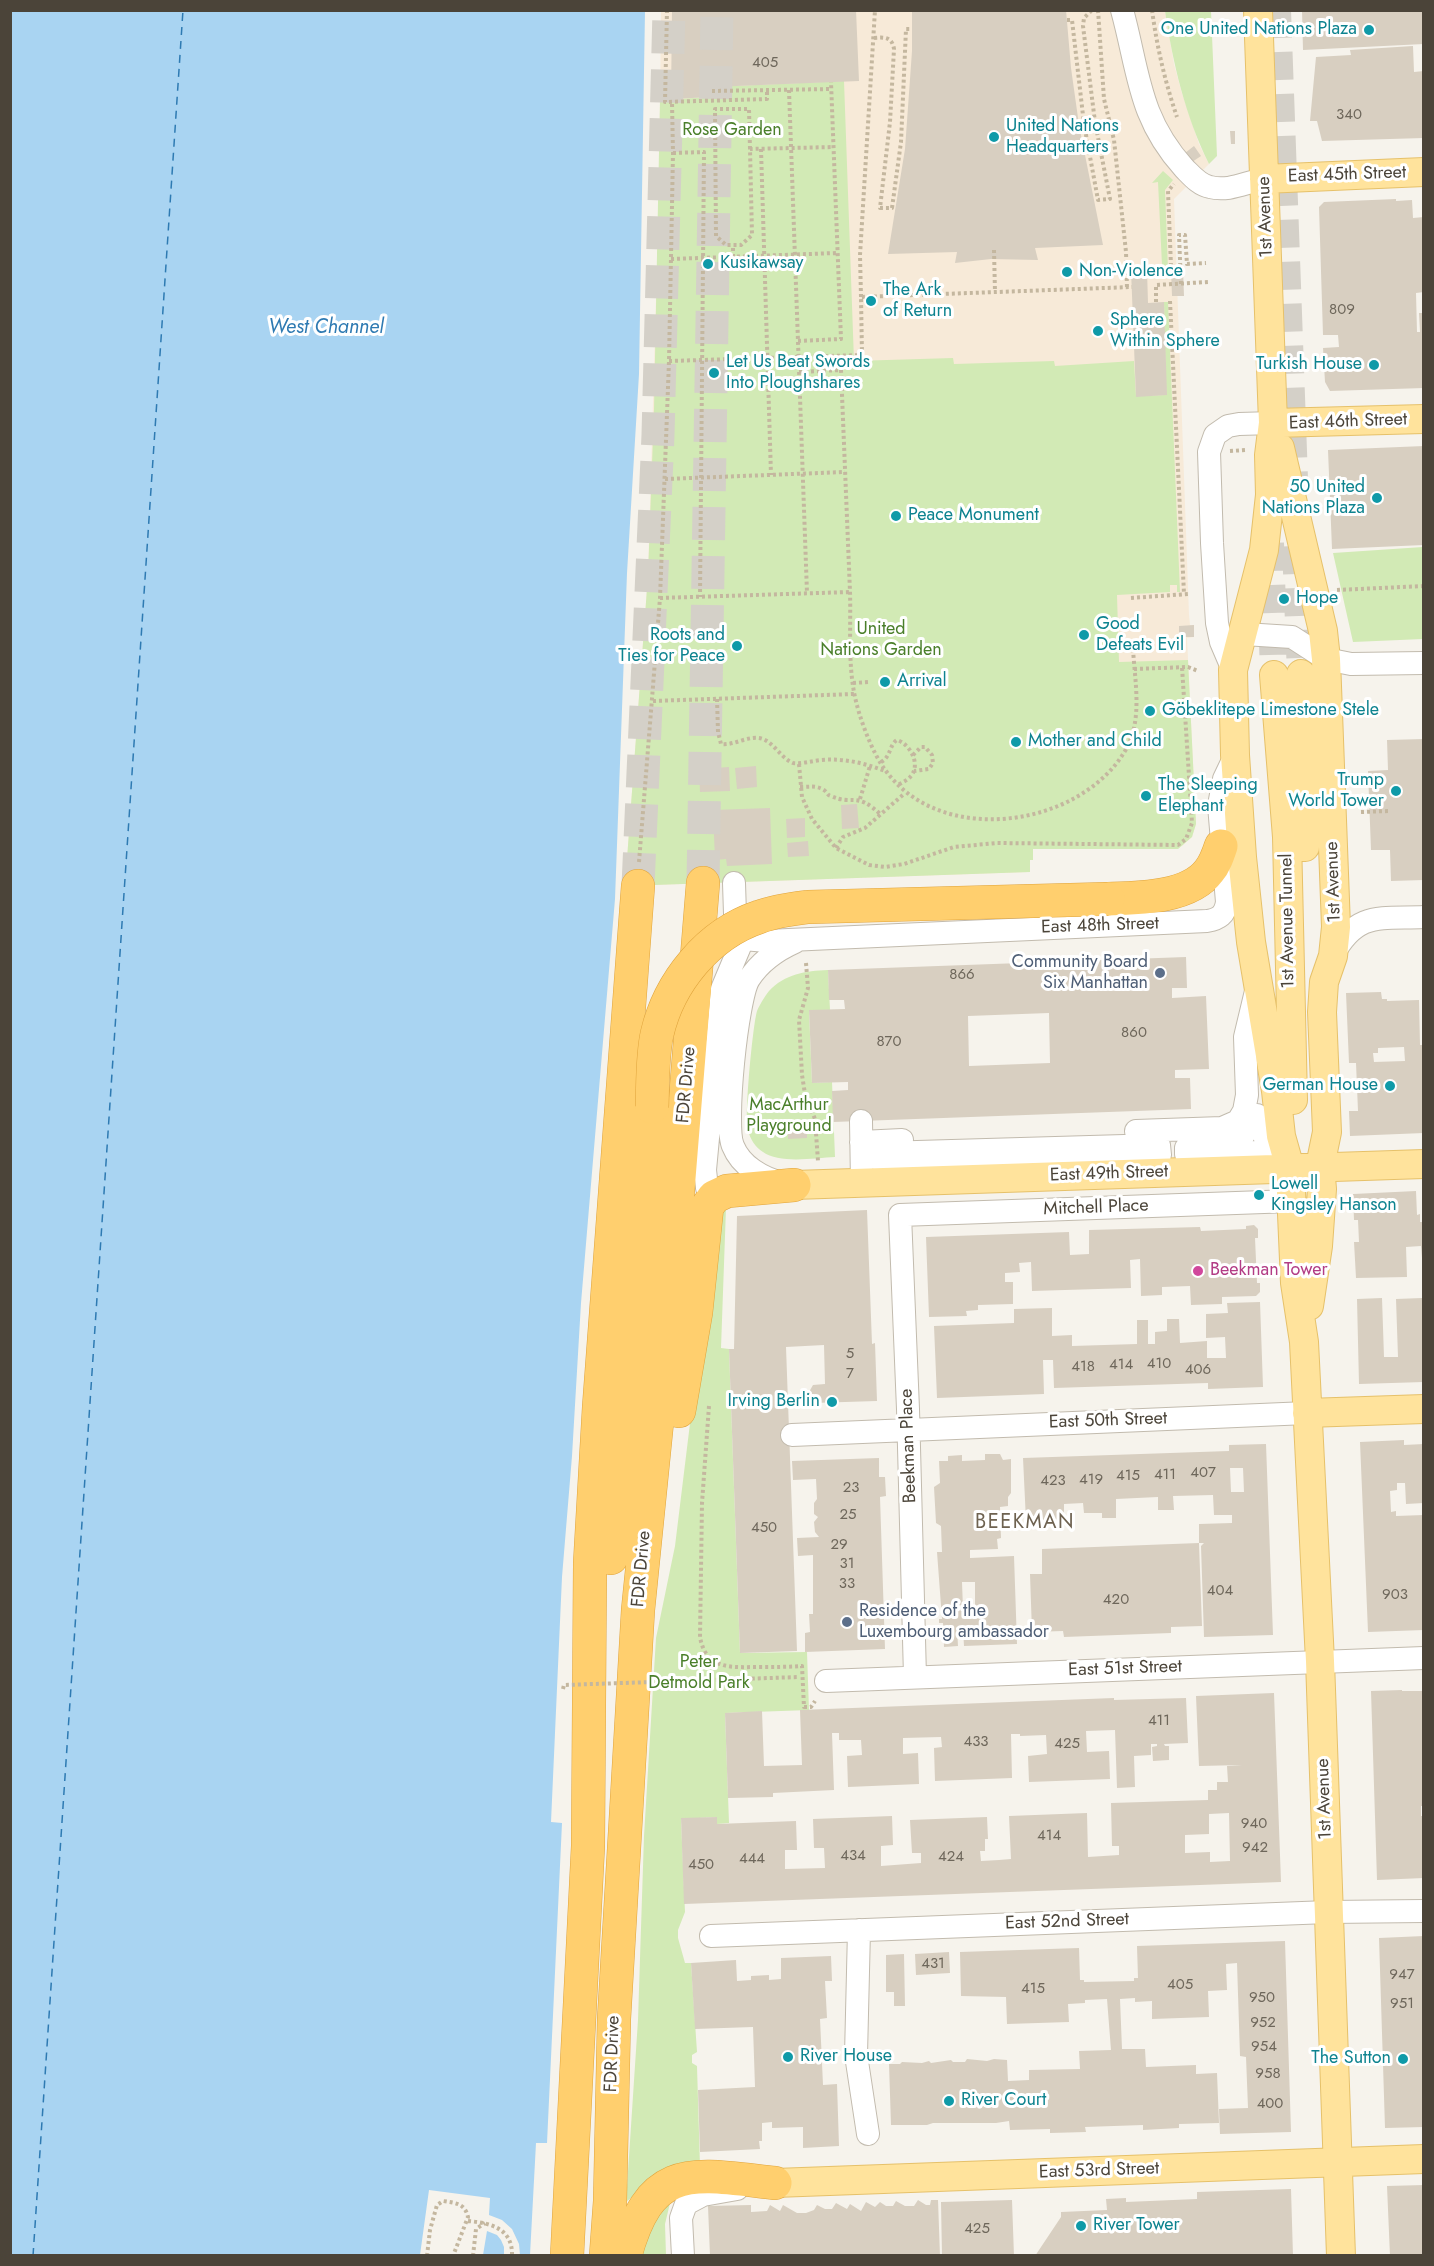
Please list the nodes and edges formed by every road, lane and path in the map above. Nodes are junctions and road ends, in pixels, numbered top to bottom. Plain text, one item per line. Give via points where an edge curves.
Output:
1 (667, 10) edge
2 (875, 10) edge
3 (1092, 10) edge
4 (1098, 10) edge
5 (1122, 10) edge
6 (1152, 10) edge
7 (1258, 10) edge
8 (1067, 20) dead end
9 (912, 29) dead end
10 (873, 38) junction
11 (831, 82) dead end
12 (831, 88) junction
13 (767, 90) junction
14 (789, 90) junction
15 (712, 91) dead end
16 (672, 102) junction
17 (1178, 120) dead end
18 (833, 147) junction
19 (791, 148) junction
20 (750, 149) junction
21 (761, 149) junction
22 (673, 153) junction
23 (1424, 172) edge
24 (1194, 177) junction
25 (1264, 178) junction
26 (733, 245) junction
27 (994, 250) dead end
28 (837, 253) junction
29 (795, 255) junction
30 (764, 256) junction
31 (733, 257) junction
32 (703, 258) junction
33 (671, 260) junction
34 (1206, 264) dead end
35 (1171, 266) dead end
36 (1208, 282) dead end
37 (1181, 284) junction
38 (995, 292) junction
39 (861, 297) junction
40 (1170, 301) dead end
41 (1156, 303) dead end
42 (798, 341) junction
43 (798, 357) junction
44 (767, 358) junction
45 (702, 360) junction
46 (669, 362) junction
47 (799, 372) junction
48 (1424, 419) edge
49 (1273, 423) junction
50 (1249, 450) dead end
51 (1220, 451) dead end
52 (845, 472) junction
53 (802, 474) junction
54 (771, 475) junction
55 (701, 478) junction
56 (665, 479) junction
57 (1424, 586) edge
58 (1337, 590) dead end
59 (850, 592) junction
60 (807, 593) junction
61 (700, 597) junction
62 (660, 598) junction
63 (1131, 598) dead end
64 (1244, 634) junction
65 (1133, 650) dead end
66 (1326, 659) junction
67 (1424, 663) edge
68 (1182, 667) junction
69 (1134, 669) junction
70 (1233, 670) junction
71 (1198, 671) dead end
72 (869, 682) dead end
73 (853, 683) junction
74 (854, 694) junction
75 (717, 699) junction
76 (653, 701) junction
77 (1235, 754) junction
78 (913, 755) junction
79 (881, 762) junction
80 (799, 764) junction
81 (870, 765) junction
82 (886, 771) junction
83 (914, 771) junction
84 (898, 785) junction
85 (800, 787) junction
86 (905, 793) junction
87 (860, 800) junction
88 (1389, 811) dead end
89 (1361, 812) dead end
90 (880, 814) junction
91 (1221, 846) junction
92 (837, 848) junction
93 (638, 879) joint
94 (719, 883) joint
95 (1424, 917) edge
96 (811, 938) junction
97 (743, 939) junction
98 (1333, 956) junction
99 (806, 963) dead end
100 (748, 980) junction
101 (1258, 983) junction
102 (1173, 1130) junction
103 (818, 1158) dead end
104 (1167, 1163) junction
105 (1424, 1164) edge
106 (1320, 1166) junction
107 (1290, 1168) junction
108 (862, 1183) junction
109 (794, 1185) junction
110 (714, 1197) junction
111 (1292, 1201) junction
112 (900, 1215) joint
113 (1304, 1342) junction
114 (710, 1402) dead end
115 (1424, 1409) edge
116 (1307, 1413) junction
117 (909, 1429) junction
118 (792, 1435) dead end
119 (644, 1540) junction
120 (591, 1657) junction
121 (1424, 1658) edge
122 (1320, 1661) junction
123 (723, 1666) junction
124 (724, 1673) dead end
125 (915, 1677) junction
126 (802, 1679) junction
127 (563, 1689) dead end
128 (821, 1691) joint
129 (1424, 1911) edge
130 (1328, 1912) junction
131 (859, 1930) junction
132 (711, 1936) dead end
133 (868, 2134) dead end
134 (1424, 2159) edge
135 (1337, 2162) junction
136 (775, 2183) junction
137 (467, 2221) junction
138 (486, 2222) junction
139 (427, 2256) edge
140 (453, 2256) edge
141 (473, 2256) edge
142 (512, 2256) edge
143 (567, 2256) edge
144 (606, 2256) edge
145 (625, 2256) edge
146 (683, 2256) edge
147 (1341, 2256) edge

1 - 16 path via 665,102
2 - 10 path
3 - 8 path via 1084,18 1083,26 1110,199 1098,200 1072,20
4 - 38 path via 1104,99 1114,140 1130,287
5 - 24 street via 1149,114 1166,145
6 - 17 path via 1155,37
7 - 25 main road, 1st Avenue
9 - 10 path via 906,29 892,208 880,208 894,50 888,38
10 - 39 path
11 - 12 path
12 - 14 path
12 - 18 path
13 - 14 path
13 - 15 path
13 - 16 path via 767,99
14 - 19 path
16 - 22 path
18 - 19 path
18 - 28 path
19 - 21 path
19 - 29 path
20 - 21 path
20 - 26 path via 752,236 741,245
20 - 26 path via 748,109 715,109 716,237
21 - 30 path
22 - 32 path via 704,152
22 - 33 path
23 - 25 main road, East 45th Street
24 - 25 street, East 45th Street via 1209,187 1231,188
24 - 35 path via 1168,191
25 - 49 main road, 1st Avenue
26 - 31 path
27 - 38 path
28 - 29 path
28 - 42 path via 840,339
29 - 30 path
29 - 42 path
30 - 31 path
30 - 44 path
31 - 32 path
32 - 33 path
32 - 45 path
33 - 46 path
34 - 37 path via 1186,264 1185,234 1179,235
36 - 37 path
37 - 41 path via 1156,285
38 - 39 path
39 - 43 path via 862,355
40 - 63 path via 1186,594
42 - 43 path
43 - 44 path
43 - 47 path
44 - 45 path
44 - 54 path
45 - 46 path
45 - 55 path
46 - 56 path
47 - 52 path via 841,370
47 - 53 path
48 - 49 main road, East 46th Street
49 - 64 main road, 1st Avenue via 1268,523
49 - 66 main road, 1st Avenue via 1323,631
49 - 70 street via 1228,426 1215,435 1209,452 1217,623
50 - 51 path
52 - 53 path
52 - 59 path
53 - 54 path
53 - 60 path
54 - 55 path
55 - 56 path
55 - 61 path
56 - 62 path
57 - 58 path
59 - 60 path
59 - 73 path
60 - 61 path
61 - 62 path
62 - 76 path
64 - 66 street via 1292,637
64 - 70 main road, 1st Avenue
65 - 69 path
66 - 67 street via 1351,664
66 - 98 main road, 1st Avenue via 1336,927
68 - 69 path
68 - 71 path
68 - 92 path via 1192,823 1178,845 997,843 954,847 885,867 869,865
69 - 86 path via 1137,711 1125,751 1092,789 1073,800 1027,815 983,819 937,811
70 - 77 main road, 1st Avenue
72 - 73 path
73 - 74 path
74 - 75 path
74 - 79 path
75 - 76 path
75 - 80 path via 721,744 763,739 789,762
76 - 93 path
77 - 91 street, East 48th Street via 1220,792
77 - 101 main road, 1st Avenue via 1246,899
78 - 79 path via 897,740
78 - 83 path
78 - 83 path via 925,747 932,754 933,763 929,769
79 - 82 path
80 - 81 path via 834,759
80 - 85 path
81 - 82 path
81 - 87 path
82 - 84 path
83 - 84 path
84 - 86 path
85 - 87 path via 814,786 830,796
85 - 92 path via 812,819
86 - 90 path
87 - 90 path
88 - 89 path
90 - 92 path via 866,828 843,837
91 - 96 street, East 48th Street via 1227,902 1223,915 1213,920
91 - 120 highway, bridge via 1209,871 1190,886 1156,896 808,907 756,917 712,945 688,969 674,991 657,1035 613,1542
93 - 120 highway, FDR Drive via 599,1407 590,1563
94 - 97 street
94 - 119 highway, FDR Drive
95 - 98 street via 1366,920 1349,932
96 - 97 street, East 48th Street
96 - 100 street via 774,954
97 - 100 street via 750,961
97 - 110 street via 722,989 705,1170 707,1188
98 - 106 main road, 1st Avenue via 1324,982 1322,1012 1328,1132
99 - 103 path via 808,988 800,1020 802,1075 815,1119
100 - 109 street via 738,1021 730,1138 737,1154 759,1174
101 - 102 street via 1245,1037 1245,1111 1238,1120 1222,1128
101 - 107 main road, 1st Avenue via 1281,1136
102 - 104 street
102 - 108 street via 861,1131
104 - 104 street via 1159,1145 883,1153 883,1164
104 - 107 main road, East 49th Street
104 - 108 main road, East 49th Street
105 - 106 main road, East 49th Street
106 - 107 main road, East 49th Street
106 - 107 main road, 1st Avenue Tunnel via 1287,675 1288,941 1294,1128
106 - 113 main road, 1st Avenue via 1318,1246
107 - 111 main road, 1st Avenue
108 - 109 main road, East 49th Street
109 - 110 highway via 727,1191
110 - 119 highway via 707,1207 696,1312 676,1437
111 - 112 street, Mitchell Place
111 - 113 main road, 1st Avenue via 1295,1284
112 - 117 street, Beekman Place
113 - 116 main road, 1st Avenue
114 - 123 path via 702,1503 700,1637 708,1656
115 - 116 main road, East 50th Street
116 - 117 street, East 50th Street
116 - 122 main road, 1st Avenue
117 - 118 street, East 50th Street
117 - 125 street, Beekman Place
119 - 144 highway, FDR Drive via 614,2019
120 - 143 highway, FDR Drive via 588,1846
121 - 122 street, East 51st Street
122 - 125 street, East 51st Street
122 - 130 main road, 1st Avenue
123 - 124 path
123 - 126 path via 802,1666
125 - 128 street, East 51st Street
126 - 127 path, bridge via 564,1685
126 - 128 path via 804,1707 811,1707
129 - 130 street, East 52nd Street
130 - 131 street, East 52nd Street
130 - 135 main road, 1st Avenue
131 - 132 street, East 52nd Street
131 - 133 street via 856,2055
134 - 135 main road, East 53rd Street
135 - 136 main road, East 53rd Street
135 - 147 main road, 1st Avenue
136 - 145 highway via 718,2177 687,2179 665,2186 641,2211
136 - 146 street via 718,2191 690,2201 682,2213
137 - 138 path
137 - 139 path via 462,2205 438,2203
137 - 140 path
138 - 141 path via 476,2229
138 - 142 path via 508,2236

